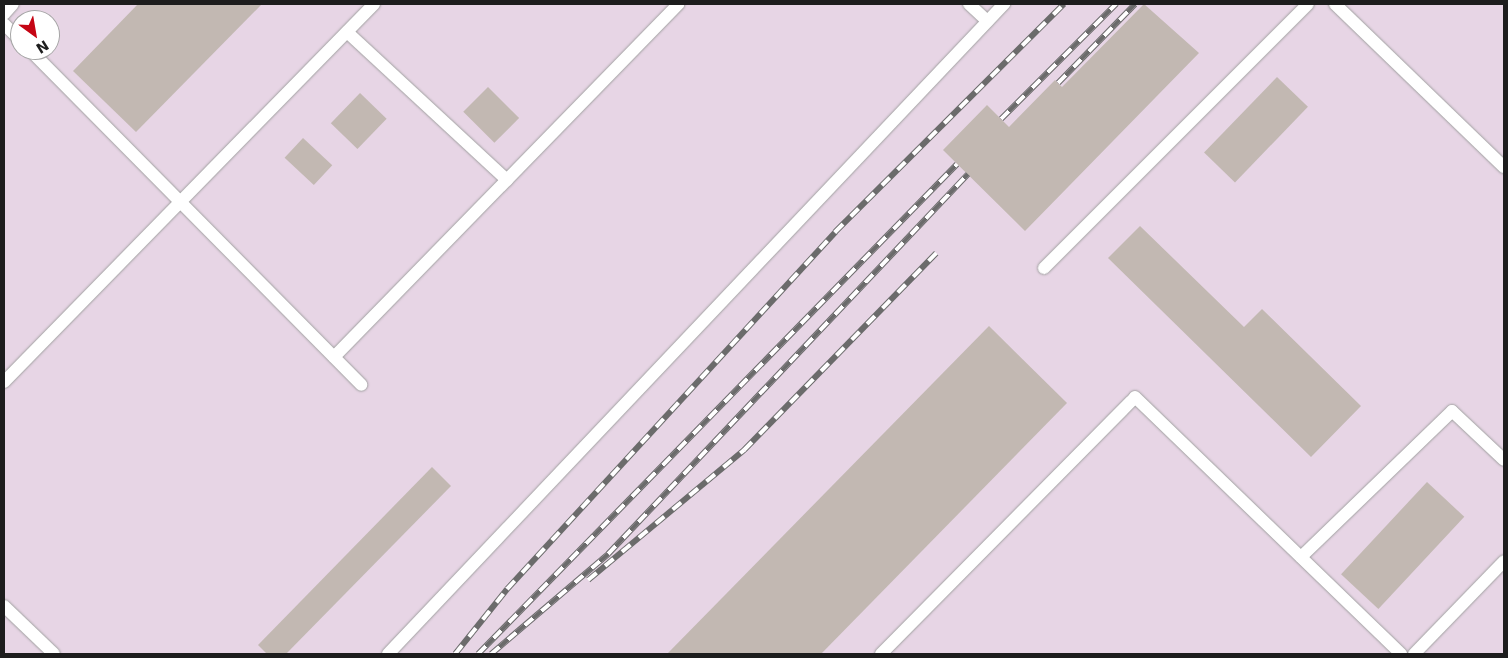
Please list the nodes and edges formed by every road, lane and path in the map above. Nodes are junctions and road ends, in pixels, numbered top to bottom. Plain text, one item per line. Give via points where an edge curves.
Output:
1 (13, 4) edge
2 (374, 4) edge
3 (678, 4) edge
4 (969, 4) edge
5 (1004, 4) edge
6 (1308, 4) edge
7 (1335, 4) edge
8 (4, 14) edge
9 (987, 21) junction
10 (347, 32) junction
11 (40, 60) edge
12 (1504, 167) edge
13 (507, 180) junction
14 (182, 200) junction
15 (1044, 268) dead end
16 (334, 357) junction
17 (4, 382) edge
18 (361, 385) dead end
19 (1504, 460) edge
20 (1301, 557) junction
21 (1504, 561) edge
22 (4, 606) edge
23 (54, 654) edge
24 (388, 654) edge
25 (881, 654) edge
26 (1401, 654) edge
27 (1414, 654) edge

1 - 8 lane
2 - 10 lane
3 - 13 lane
4 - 9 lane
5 - 9 lane
6 - 15 lane
7 - 12 lane
9 - 24 lane
10 - 13 lane
10 - 14 lane
11 - 14 lane
13 - 16 lane
14 - 16 lane
14 - 17 lane
16 - 18 lane
19 - 20 lane via 1452,411
20 - 25 lane via 1135,397
20 - 26 lane
21 - 27 lane
22 - 23 lane

